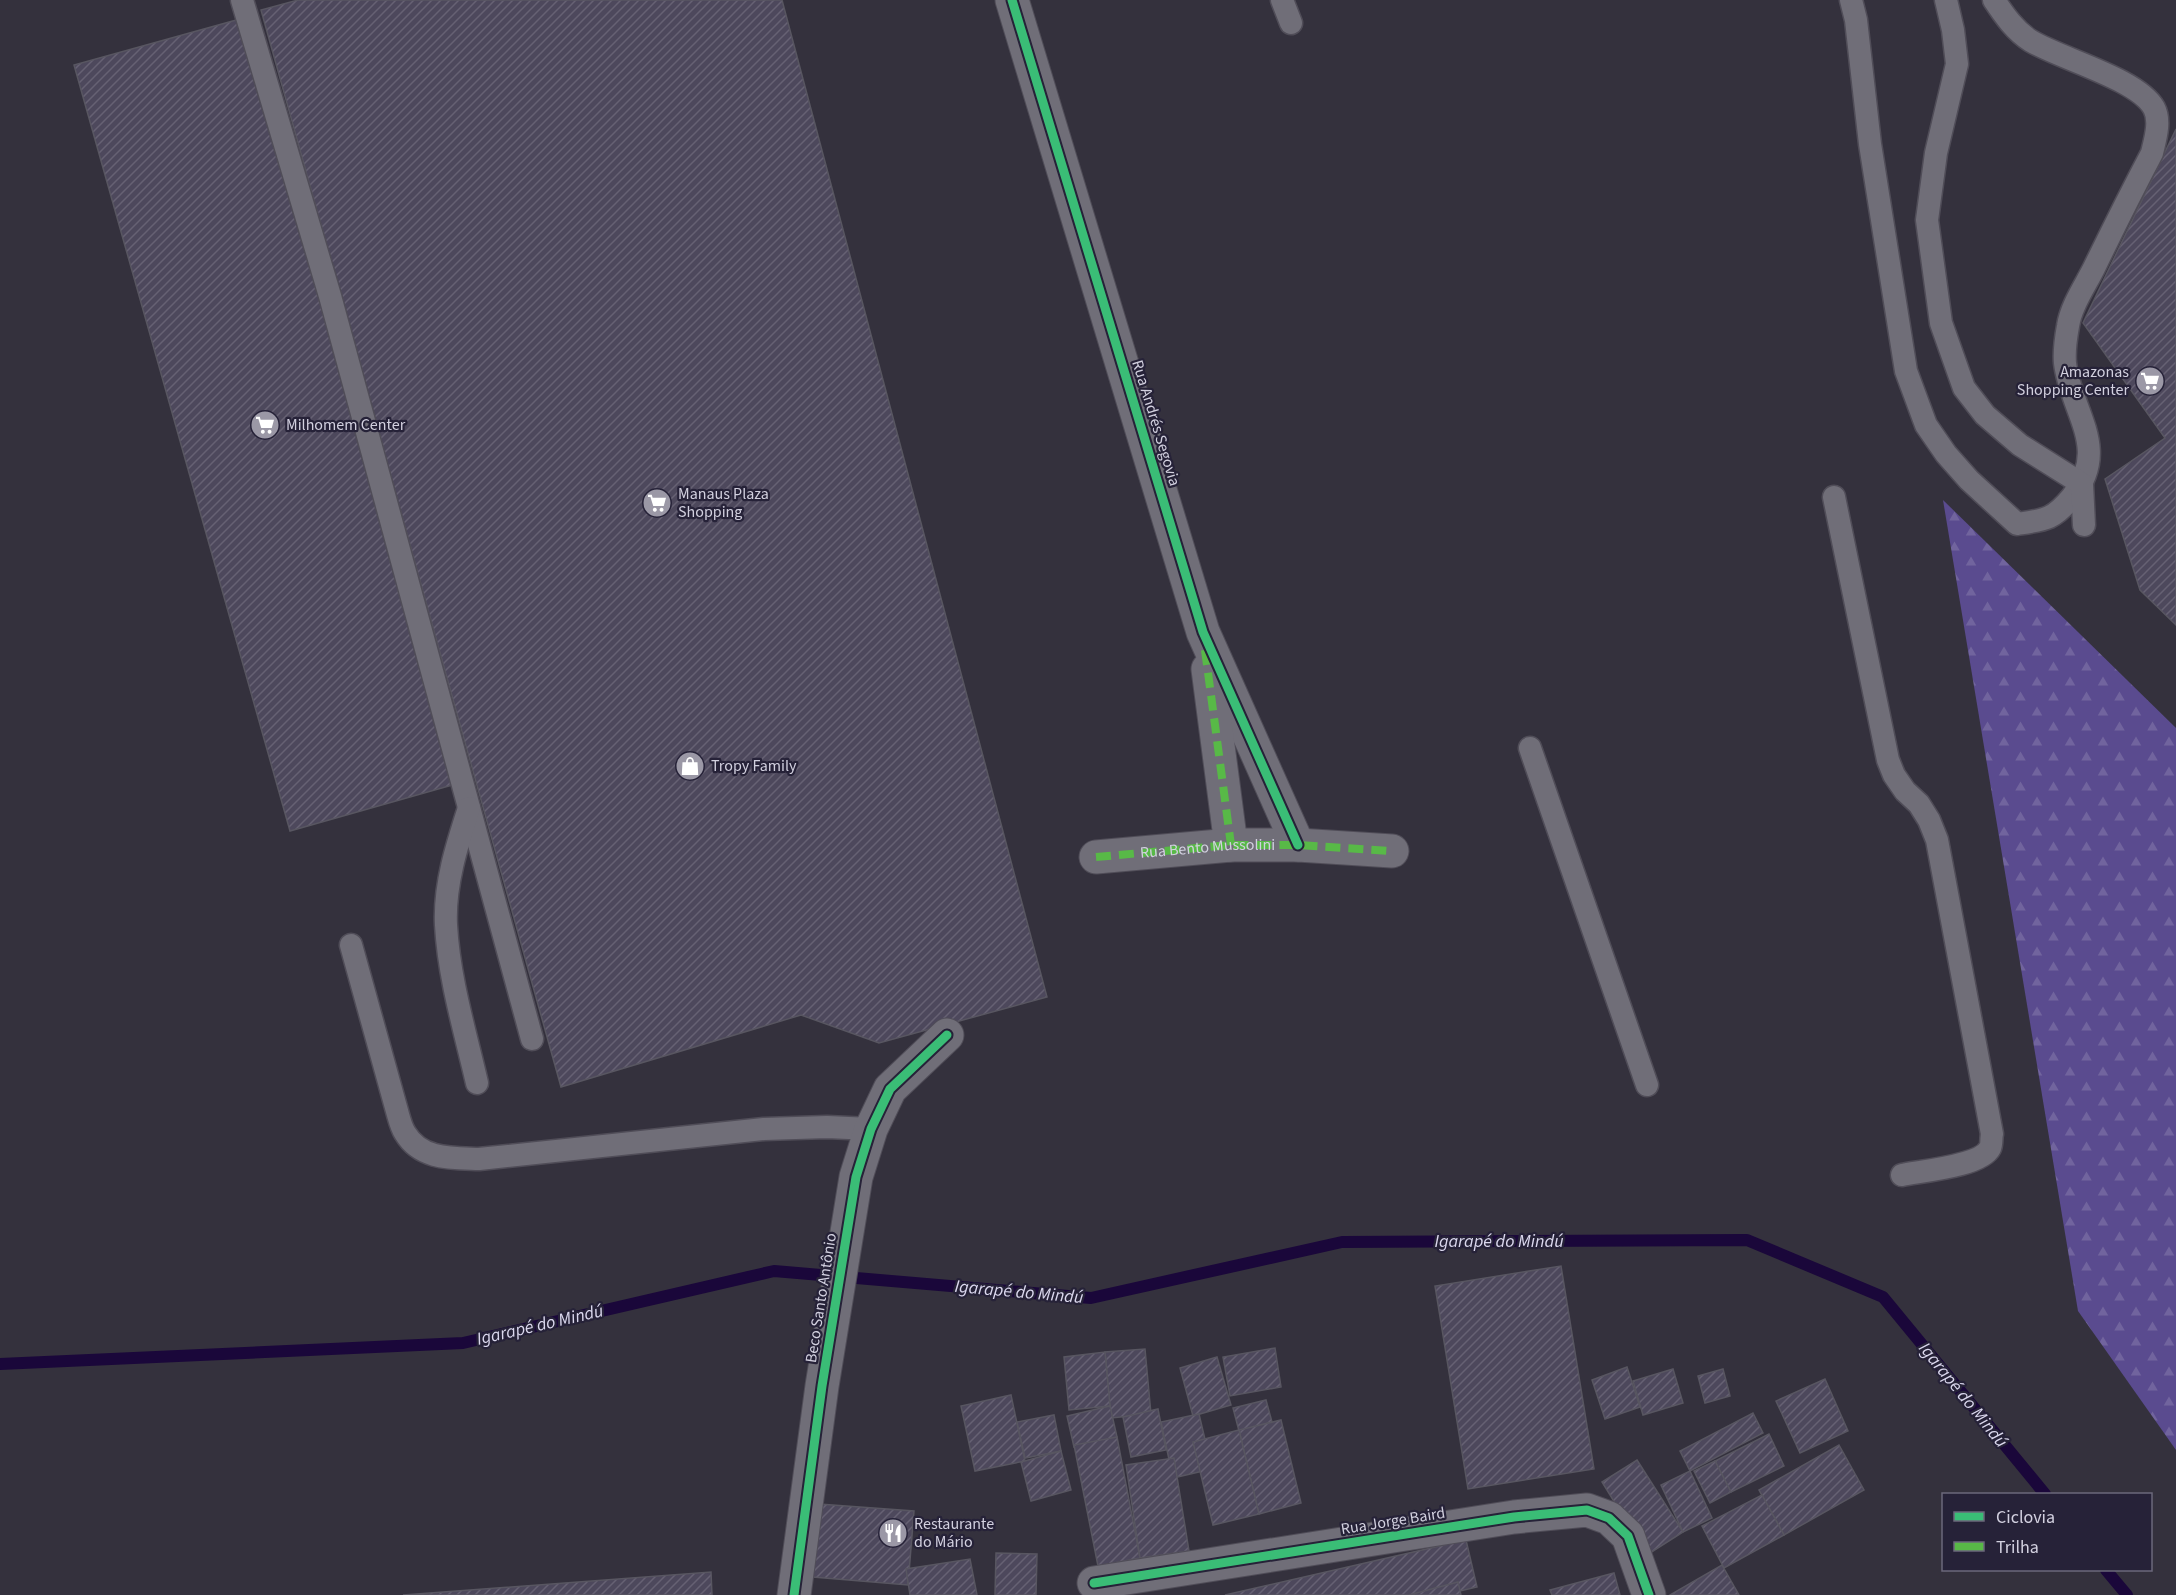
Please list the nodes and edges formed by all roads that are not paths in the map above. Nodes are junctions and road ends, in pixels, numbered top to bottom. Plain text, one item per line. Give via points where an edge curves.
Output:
1 (242, 0) edge
2 (1012, 0) edge
3 (1281, 0) edge
4 (1288, 0) edge
5 (1851, 0) edge
6 (1946, 0) edge
7 (1994, 0) edge
8 (2082, 484) junction
9 (1834, 496) dead end
10 (2084, 525) dead end
11 (1203, 632) junction
12 (1530, 748) dead end
13 (469, 808) junction
14 (1231, 844) junction
15 (1298, 845) junction
16 (1392, 850) dead end
17 (1096, 857) dead end
18 (351, 945) dead end
19 (947, 1035) dead end
20 (532, 1039) dead end
21 (477, 1083) dead end
22 (1647, 1085) dead end
23 (871, 1129) junction
24 (1902, 1175) dead end
25 (1094, 1583) dead end
26 (794, 1595) edge
27 (1649, 1595) edge

1 - 13 lane via 330,296
2 - 11 street, Rua Andrés Segovia
3 - 4 lane via 1291,23
5 - 8 lane via 1898,328 1906,371 1926,425 1969,480 2017,524 2049,518 2062,509
6 - 8 lane via 1956,64 1926,220 1941,323 1964,388 1985,415 2020,445
7 - 8 lane via 2009,22 2029,40 2144,95 2156,110 2157,133 2152,153 2068,324 2065,362 2089,446 2089,465
8 - 10 lane
9 - 24 lane via 1888,760 1894,775 1929,820 1937,840 1992,1134 1990,1148 1980,1158
11 - 14 street, Rua Andrés Segovia
11 - 15 street, Rua Andrés Segovia
12 - 22 lane
13 - 20 lane
13 - 21 lane via 454,855 446,923 452,980
14 - 15 street, Rua Bento Mussolini
14 - 17 street, Rua Bento Mussolini
15 - 16 street, Rua Bento Mussolini
18 - 23 lane via 397,1110 405,1133 421,1150 444,1158 479,1159 764,1129
19 - 23 street, Beco Santo Antônio via 890,1089
23 - 26 street, Beco Santo Antônio via 856,1177
25 - 27 street, Rua Jorge Baird via 1587,1510 1609,1518 1628,1536

